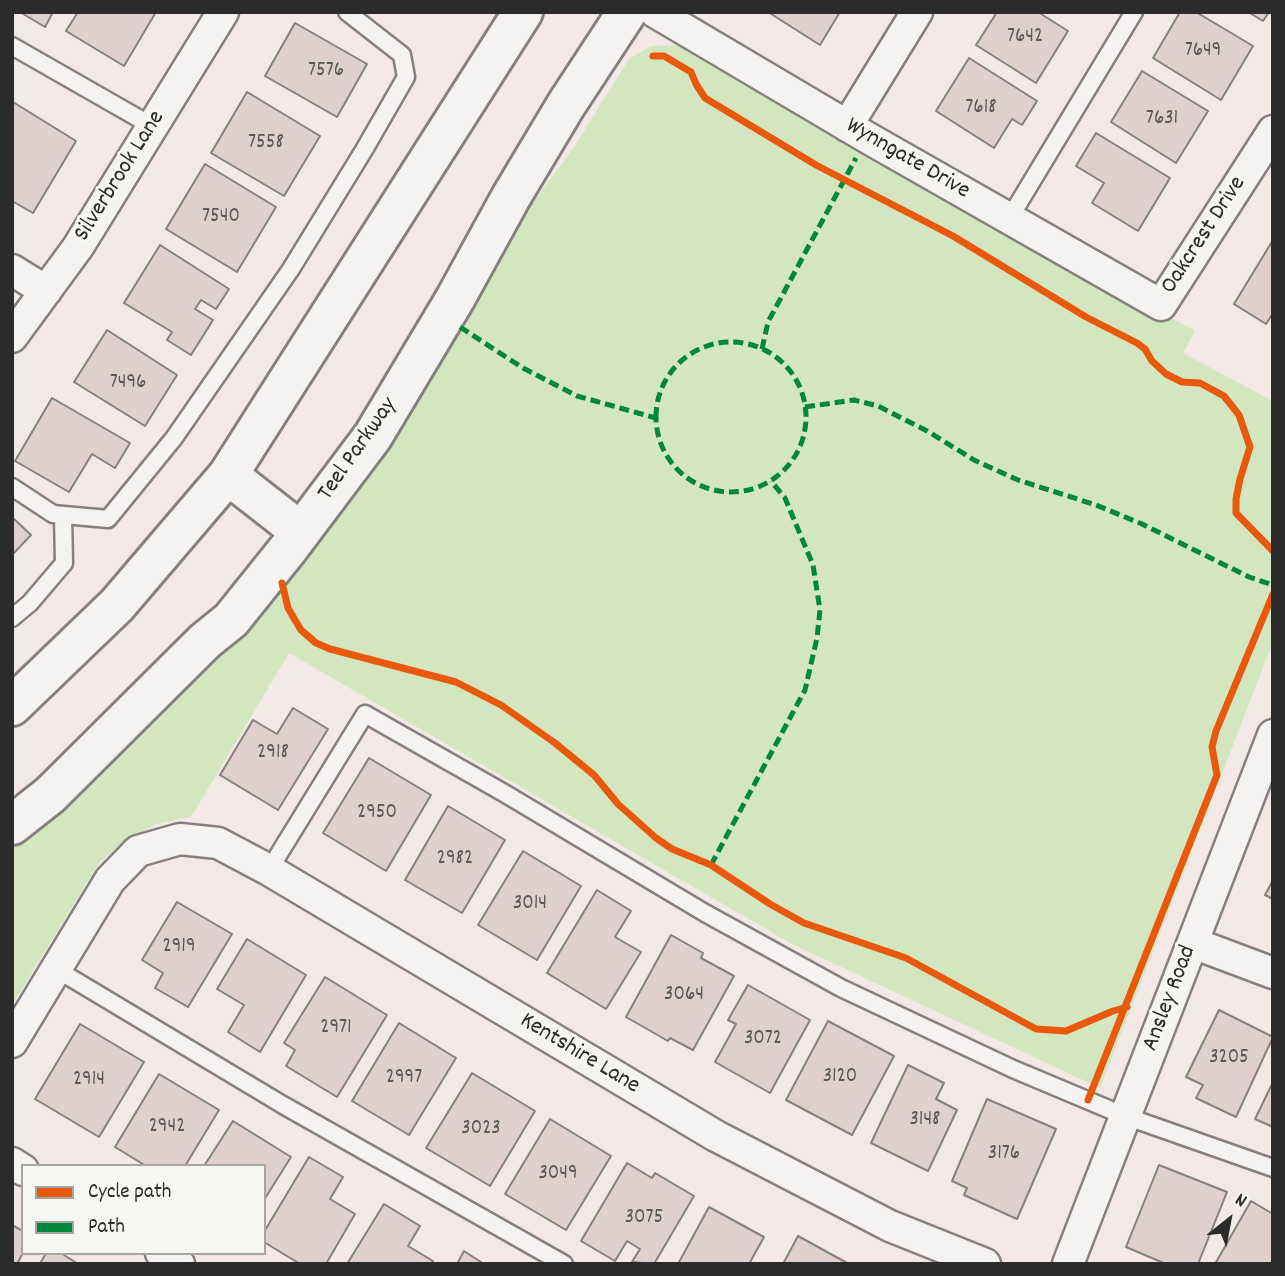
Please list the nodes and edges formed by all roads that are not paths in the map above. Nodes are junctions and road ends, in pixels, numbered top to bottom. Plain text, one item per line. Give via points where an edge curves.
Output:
1 (223, 12) edge
2 (347, 12) edge
3 (523, 12) edge
4 (627, 12) edge
5 (655, 12) edge
6 (917, 12) edge
7 (1134, 12) edge
8 (12, 46) edge
9 (847, 126) junction
10 (152, 127) junction
11 (1270, 142) edge
12 (1009, 219) junction
13 (12, 270) edge
14 (46, 291) junction
15 (1161, 305) joint
16 (12, 337) edge
17 (228, 475) junction
18 (12, 487) edge
19 (63, 515) junction
20 (301, 532) junction
21 (12, 618) edge
22 (12, 706) edge
23 (1273, 734) edge
24 (1267, 768) edge
25 (12, 825) edge
26 (269, 870) junction
27 (1192, 943) junction
28 (56, 969) junction
29 (1273, 973) edge
30 (12, 1042) edge
31 (1125, 1116) junction
32 (1273, 1168) edge
33 (564, 1264) edge
34 (985, 1264) edge
35 (1068, 1264) edge

1 - 10 street, Silverbrook Lane
2 - 19 lane via 402,55 406,77 291,269 174,438 108,519
3 - 17 main road
4 - 20 main road, Teel Parkway via 518,185 373,436
5 - 9 street, Wynngate Drive
6 - 9 street
7 - 12 lane
8 - 10 lane
9 - 12 street, Wynngate Drive
10 - 14 street, Silverbrook Lane
11 - 15 street, Oakcrest Drive
12 - 15 street, Wynngate Drive
13 - 14 street
14 - 16 street, Silverbrook Lane
17 - 20 main road
17 - 22 main road via 117,605
18 - 19 lane via 53,514
19 - 21 lane via 64,563
20 - 25 main road, Teel Parkway via 231,620 50,796
23 - 24 street, Ansley Road
24 - 27 street, Ansley Road
26 - 28 street, Kentshire Lane via 218,843 180,839 138,851 110,880
26 - 31 lane via 365,714 841,988
26 - 34 street, Kentshire Lane via 716,1136 890,1226
27 - 29 street
27 - 31 street, Ansley Road
28 - 30 street
28 - 33 lane via 283,1105
31 - 32 lane
31 - 35 street, Ansley Road

